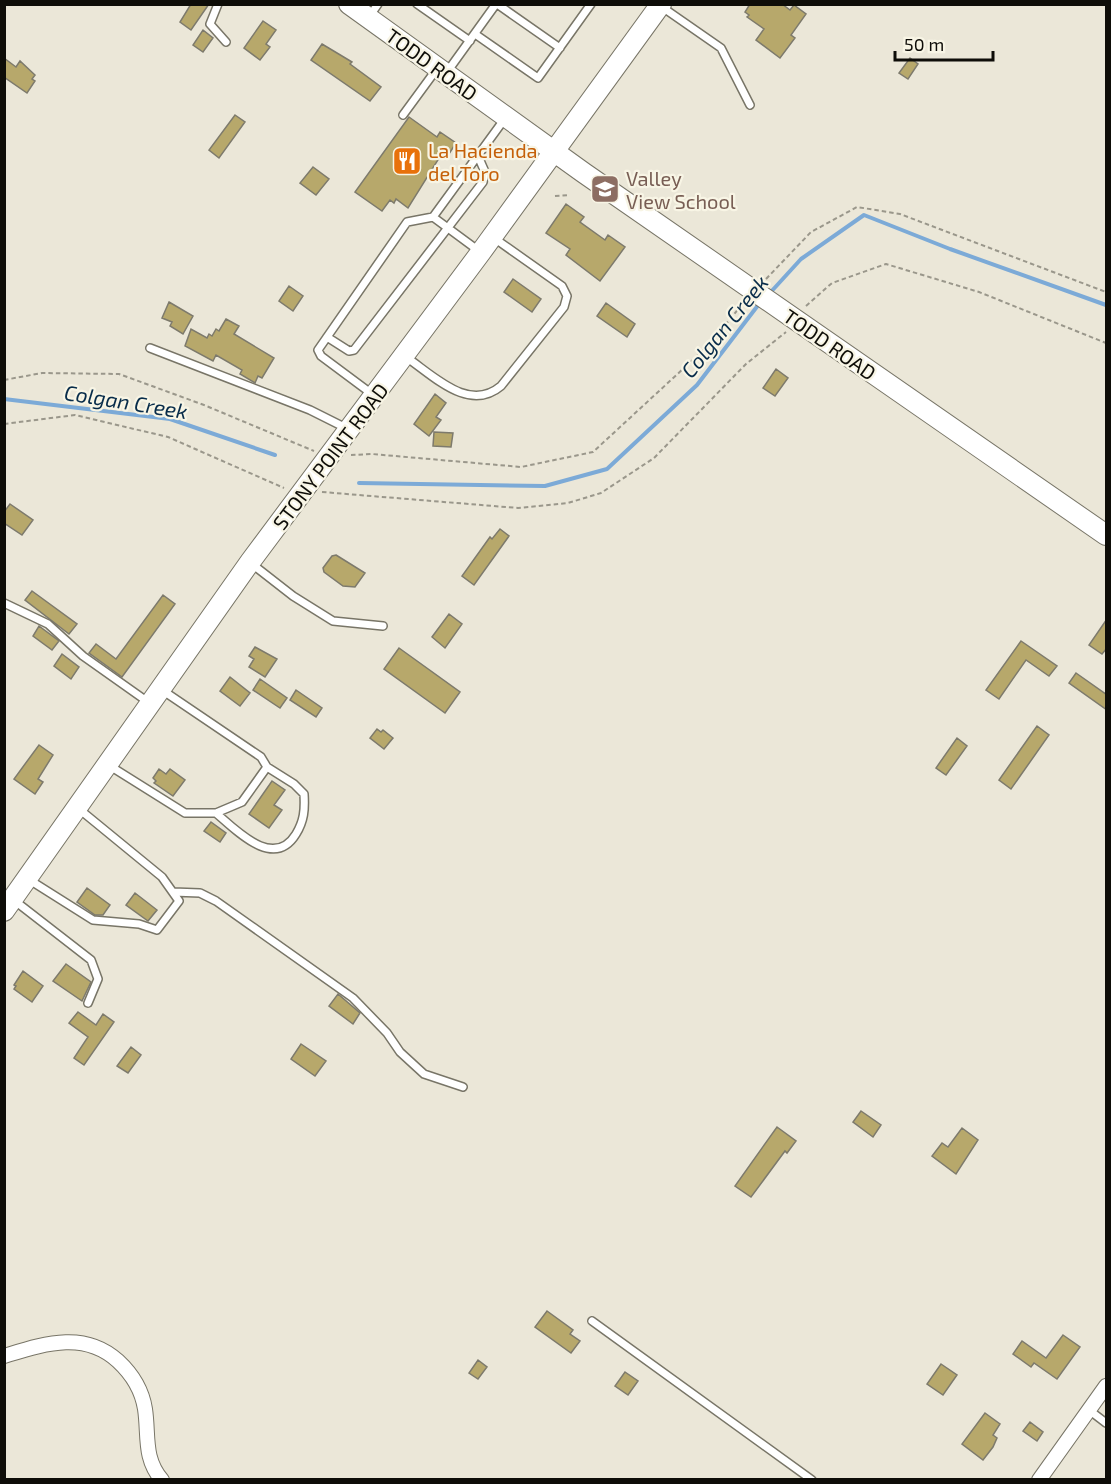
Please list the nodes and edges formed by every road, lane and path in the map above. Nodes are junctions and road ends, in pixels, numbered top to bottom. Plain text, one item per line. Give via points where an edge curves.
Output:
1 (218, 4) edge
2 (349, 4) edge
3 (417, 4) edge
4 (497, 4) edge
5 (591, 4) edge
6 (661, 5) edge
7 (373, 11) edge
8 (475, 34) junction
9 (470, 41) junction
10 (226, 42) dead end
11 (560, 48) junction
12 (442, 71) junction
13 (750, 105) dead end
14 (403, 115) dead end
15 (506, 117) junction
16 (554, 152) junction
17 (478, 156) junction
18 (569, 195) dead end
19 (555, 196) dead end
20 (433, 217) junction
21 (447, 227) junction
22 (487, 245) junction
23 (754, 292) junction
24 (1107, 292) edge
25 (791, 317) junction
26 (327, 337) junction
27 (1107, 343) edge
28 (150, 348) dead end
29 (404, 355) junction
30 (4, 380) edge
31 (374, 396) junction
32 (4, 424) edge
33 (349, 429) junction
34 (328, 457) junction
35 (305, 490) junction
36 (1107, 535) edge
37 (250, 562) junction
38 (4, 603) edge
39 (383, 626) dead end
40 (155, 696) junction
41 (107, 765) junction
42 (267, 767) junction
43 (77, 808) junction
44 (216, 813) junction
45 (27, 878) junction
46 (172, 892) junction
47 (9, 905) edge
48 (88, 1003) dead end
49 (463, 1087) dead end
50 (592, 1321) dead end
51 (4, 1356) edge
52 (1107, 1386) edge
53 (1089, 1410) junction
54 (1107, 1423) edge
55 (162, 1479) edge
56 (812, 1479) edge
57 (1039, 1479) edge

1 - 10 lane via 210,24
2 - 7 main road, TODD ROAD
3 - 9 lane
4 - 8 lane
4 - 11 lane
5 - 11 lane
6 - 13 lane via 721,48
6 - 16 main road, STONY POINT ROAD
7 - 12 main road, TODD ROAD
8 - 9 lane
8 - 11 lane via 538,78
9 - 12 lane
12 - 14 lane
12 - 15 main road, TODD ROAD
15 - 16 main road, TODD ROAD
15 - 17 lane
16 - 22 main road, STONY POINT ROAD
16 - 23 main road, TODD ROAD
17 - 20 lane
17 - 21 lane via 485,172 483,182
18 - 19 path
20 - 21 lane
20 - 26 lane via 407,222
21 - 22 lane
21 - 26 lane via 354,350 349,351
22 - 29 main road, STONY POINT ROAD
22 - 29 lane via 562,286 567,296 564,307 490,395 476,397 457,392
23 - 24 path via 811,232 857,207 900,214
23 - 25 main road, TODD ROAD
23 - 34 path via 710,344 593,452 520,467 372,454
25 - 27 path via 832,283 886,264 980,292
25 - 35 path via 654,458 601,493 568,504 518,508
25 - 36 main road, TODD ROAD
26 - 31 lane via 318,350 321,356
28 - 33 lane
29 - 31 main road, STONY POINT ROAD
30 - 34 path via 42,373 119,374
31 - 33 main road, STONY POINT ROAD
32 - 35 path via 75,415 168,437 279,487
33 - 34 main road, STONY POINT ROAD
34 - 35 main road, STONY POINT ROAD
35 - 37 main road, STONY POINT ROAD
37 - 39 lane via 333,621
37 - 40 main road, STONY POINT ROAD
38 - 40 lane via 53,628 83,656
40 - 41 main road, STONY POINT ROAD
40 - 42 lane via 261,757
41 - 43 main road, STONY POINT ROAD
41 - 44 lane via 185,813
42 - 44 lane via 242,802
42 - 44 lane via 304,794 303,823 293,839 281,849 271,851 247,839
43 - 45 main road, STONY POINT ROAD
43 - 46 lane via 162,877
45 - 46 lane via 93,920 139,924 157,930 179,902
45 - 47 main road, STONY POINT ROAD
46 - 49 lane via 201,893 216,901 353,998 424,1074
47 - 48 lane via 91,960 98,979
50 - 56 lane
51 - 55 street via 66,1341 91,1344 110,1354 138,1386 145,1409 148,1456
52 - 53 street
53 - 54 lane
53 - 57 street

